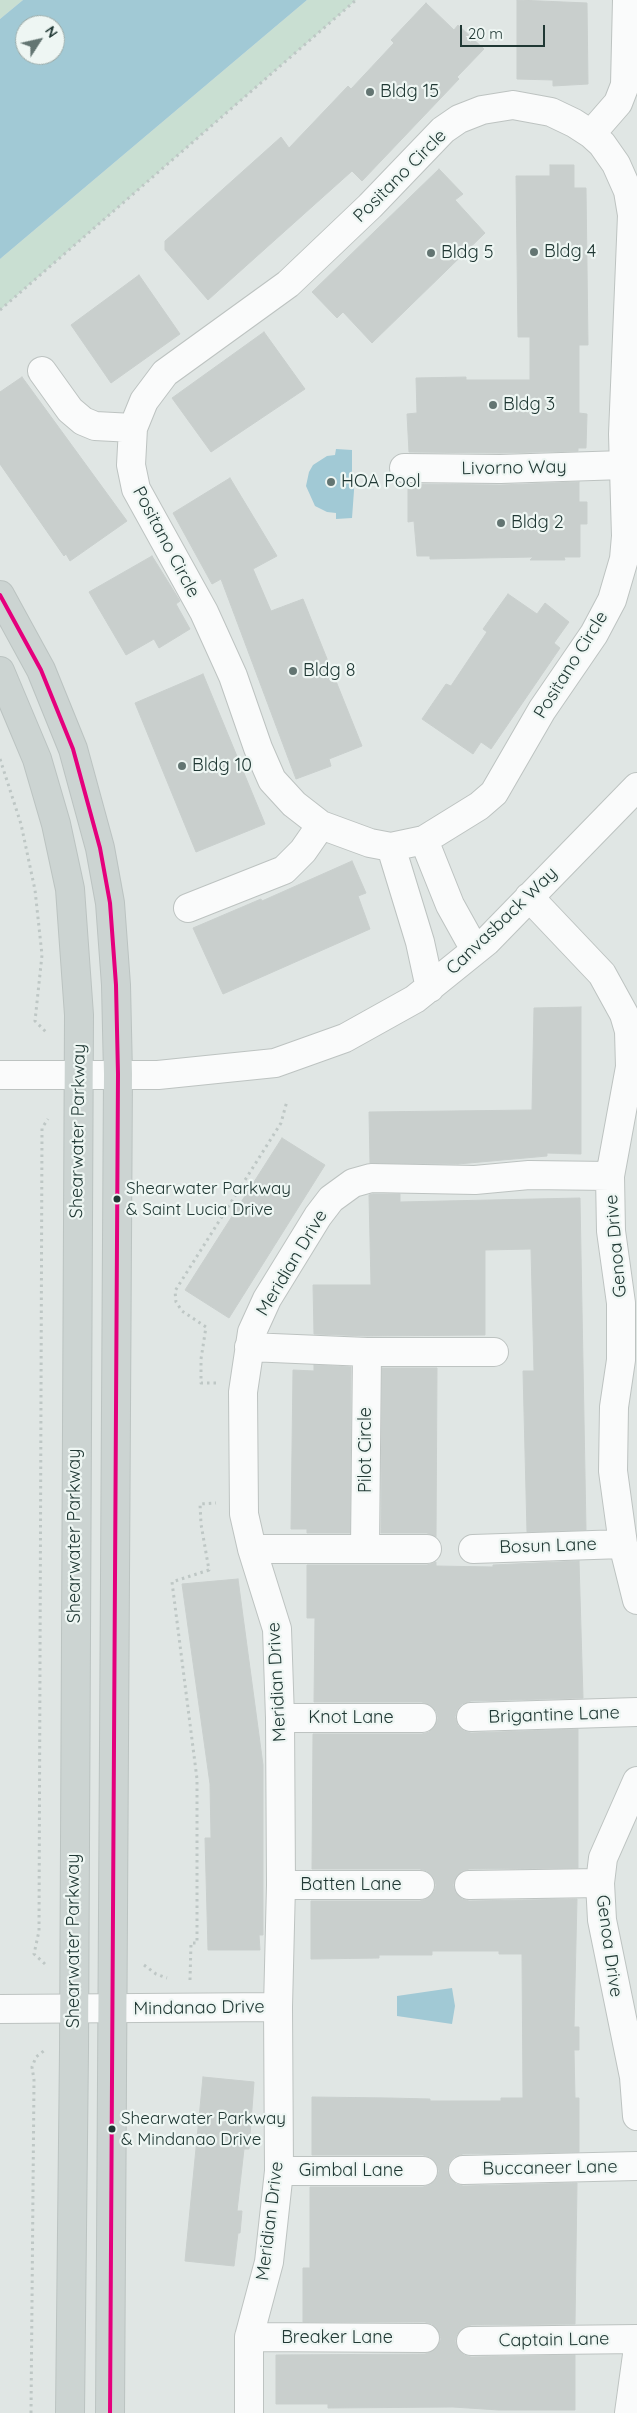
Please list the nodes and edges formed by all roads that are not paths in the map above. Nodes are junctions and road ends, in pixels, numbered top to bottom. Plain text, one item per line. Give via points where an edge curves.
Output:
1 (627, 0) edge
2 (591, 134) junction
3 (42, 370) dead end
4 (133, 428) junction
5 (624, 465) junction
6 (404, 468) dead end
7 (0, 595) edge
8 (0, 671) edge
9 (637, 787) edge
10 (321, 824) junction
11 (424, 840) junction
12 (391, 846) junction
13 (529, 897) junction
14 (188, 908) dead end
15 (475, 950) junction
16 (430, 988) junction
17 (79, 1074) junction
18 (118, 1074) junction
19 (0, 1075) edge
20 (610, 1176) junction
21 (249, 1347) junction
22 (366, 1352) junction
23 (494, 1352) dead end
24 (623, 1544) junction
25 (365, 1547) junction
26 (252, 1549) junction
27 (426, 1549) dead end
28 (473, 1549) dead end
29 (637, 1600) edge
30 (637, 1712) edge
31 (471, 1717) dead end
32 (280, 1718) junction
33 (422, 1718) dead end
34 (637, 1781) edge
35 (600, 1883) junction
36 (281, 1885) junction
37 (420, 1885) dead end
38 (469, 1885) dead end
39 (278, 2007) junction
40 (0, 2009) edge
41 (74, 2009) junction
42 (111, 2009) junction
43 (637, 2116) edge
44 (637, 2166) edge
45 (463, 2170) dead end
46 (279, 2171) junction
47 (423, 2171) dead end
48 (249, 2337) junction
49 (425, 2338) dead end
50 (637, 2339) edge
51 (471, 2341) dead end
52 (637, 2355) edge
53 (70, 2413) edge
54 (110, 2413) edge
55 (249, 2413) edge
56 (629, 2413) edge

1 - 2 street via 626,86 618,103
2 - 4 street, Positano Circle via 560,115 528,106 490,108 459,119 434,138 370,206 288,284 165,373 144,401
2 - 5 street, Positano Circle via 609,154 622,176 631,210
3 - 4 street via 70,410 83,421 95,426
4 - 10 street, Positano Circle via 131,465 136,489 207,620 233,676 267,771 294,804
5 - 6 street, Livorno Way
5 - 11 street, Positano Circle via 624,559 612,600 594,634 542,710 494,793
7 - 18 main road, Shearwater Parkway via 41,670 73,749 100,848 110,903
8 - 17 main road, Shearwater Parkway via 37,760 56,824 70,889 79,1016
9 - 13 street, Canvasback Way
10 - 12 street, Positano Circle via 370,843
10 - 14 street via 303,851 284,870
11 - 12 street, Positano Circle
11 - 15 street via 450,905
12 - 16 street via 420,942
13 - 15 street, Canvasback Way
13 - 20 street, Genoa Drive via 602,974 624,1014 631,1044 630,1067
15 - 16 street, Canvasback Way
16 - 18 street, Canvasback Way via 391,1014 344,1038 275,1063 158,1075
17 - 18 street, Canvasback Way
17 - 19 street, Canvasback Way
17 - 41 main road, Shearwater Parkway
18 - 42 main road, Shearwater Parkway
20 - 21 street, Meridian Drive via 529,1175 475,1180 371,1178 353,1183 331,1200 318,1216 267,1299
20 - 24 street, Genoa Drive via 611,1231 622,1303 613,1472
21 - 22 street
21 - 26 street, Meridian Drive via 244,1392 244,1504
22 - 23 street
22 - 25 street, Pilot Circle
24 - 28 street, Bosun Lane
24 - 29 street, Genoa Drive
25 - 26 street
25 - 27 street
26 - 32 street, Meridian Drive via 276,1629
30 - 31 street, Brigantine Lane
32 - 33 street, Knot Lane
32 - 36 street, Meridian Drive
34 - 35 street, Genoa Drive via 603,1858
35 - 38 street
35 - 43 street, Genoa Drive via 602,1920 634,2077
36 - 37 street, Batten Lane
36 - 39 street, Meridian Drive
39 - 42 street, Mindanao Drive
39 - 46 street, Meridian Drive
40 - 41 street, Mindanao Drive
41 - 42 street, Mindanao Drive
41 - 53 main road, Shearwater Parkway
42 - 54 main road, Shearwater Parkway
44 - 45 street, Buccaneer Lane
46 - 47 street, Gimbal Lane
46 - 48 street, Meridian Drive via 269,2262
48 - 49 street, Breaker Lane
48 - 55 street, Meridian Drive
50 - 51 street, Captain Lane
52 - 56 street

